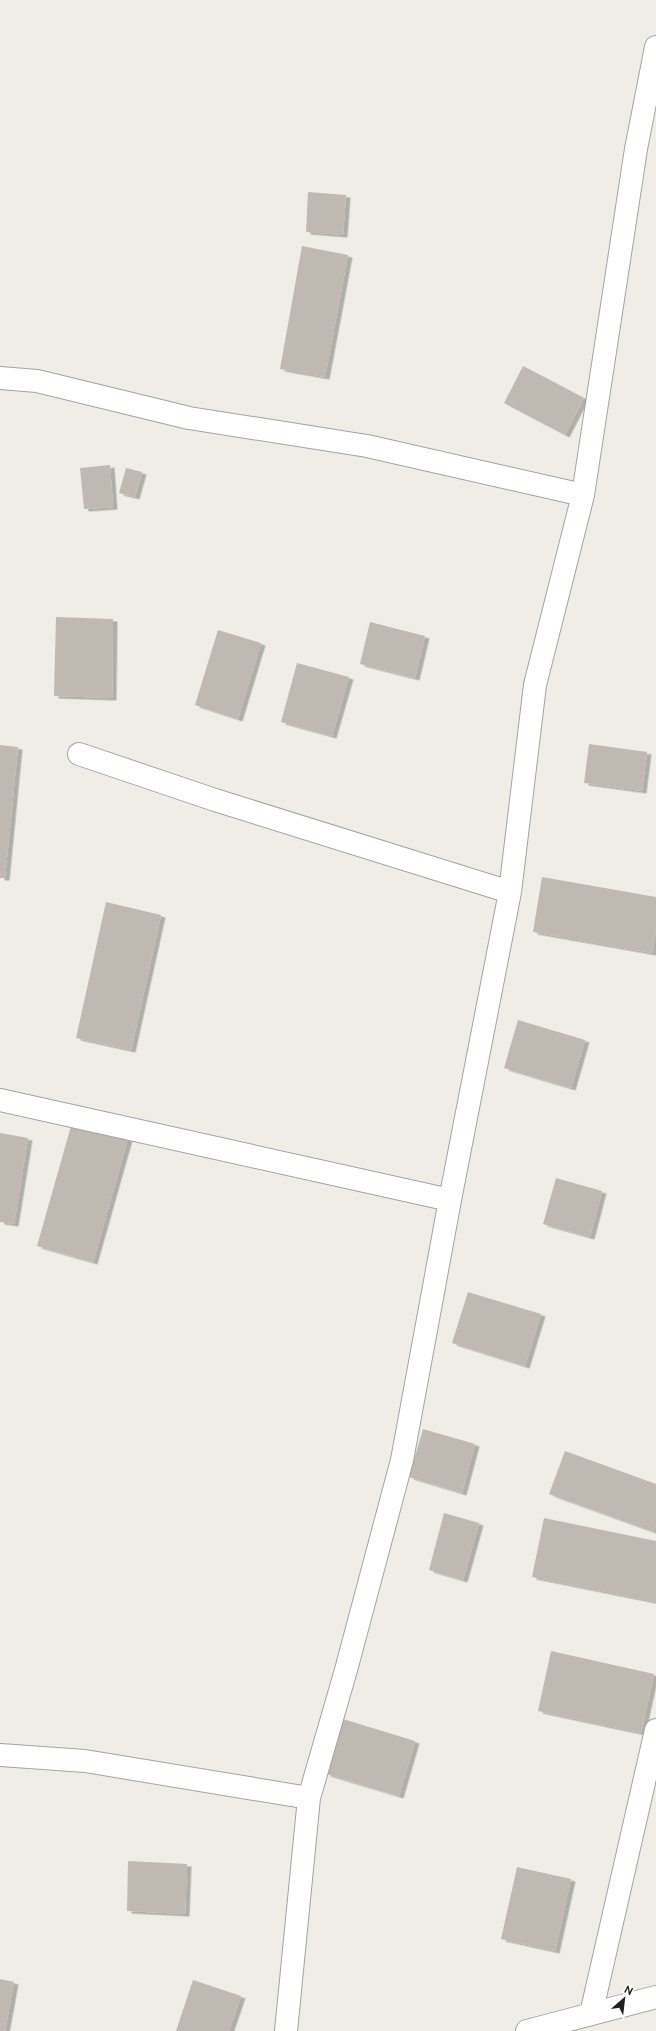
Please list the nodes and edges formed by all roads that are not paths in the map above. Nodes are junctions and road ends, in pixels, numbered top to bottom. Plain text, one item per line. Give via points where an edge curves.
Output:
1 (656, 47) edge
2 (0, 378) edge
3 (583, 495) junction
4 (79, 754) dead end
5 (510, 892) junction
6 (0, 1100) edge
7 (450, 1200) junction
8 (656, 1730) edge
9 (0, 1755) edge
10 (309, 1798) junction
11 (656, 1997) edge
12 (591, 2014) junction
13 (286, 2031) edge
14 (527, 2031) edge

1 - 3 street via 636,149
2 - 3 street via 38,381 189,418 367,446
3 - 5 street via 535,685
4 - 5 street via 215,800
5 - 7 street
6 - 7 street
7 - 10 street via 402,1460
8 - 12 street
9 - 10 street via 85,1761
10 - 13 street
11 - 12 street
12 - 14 street

